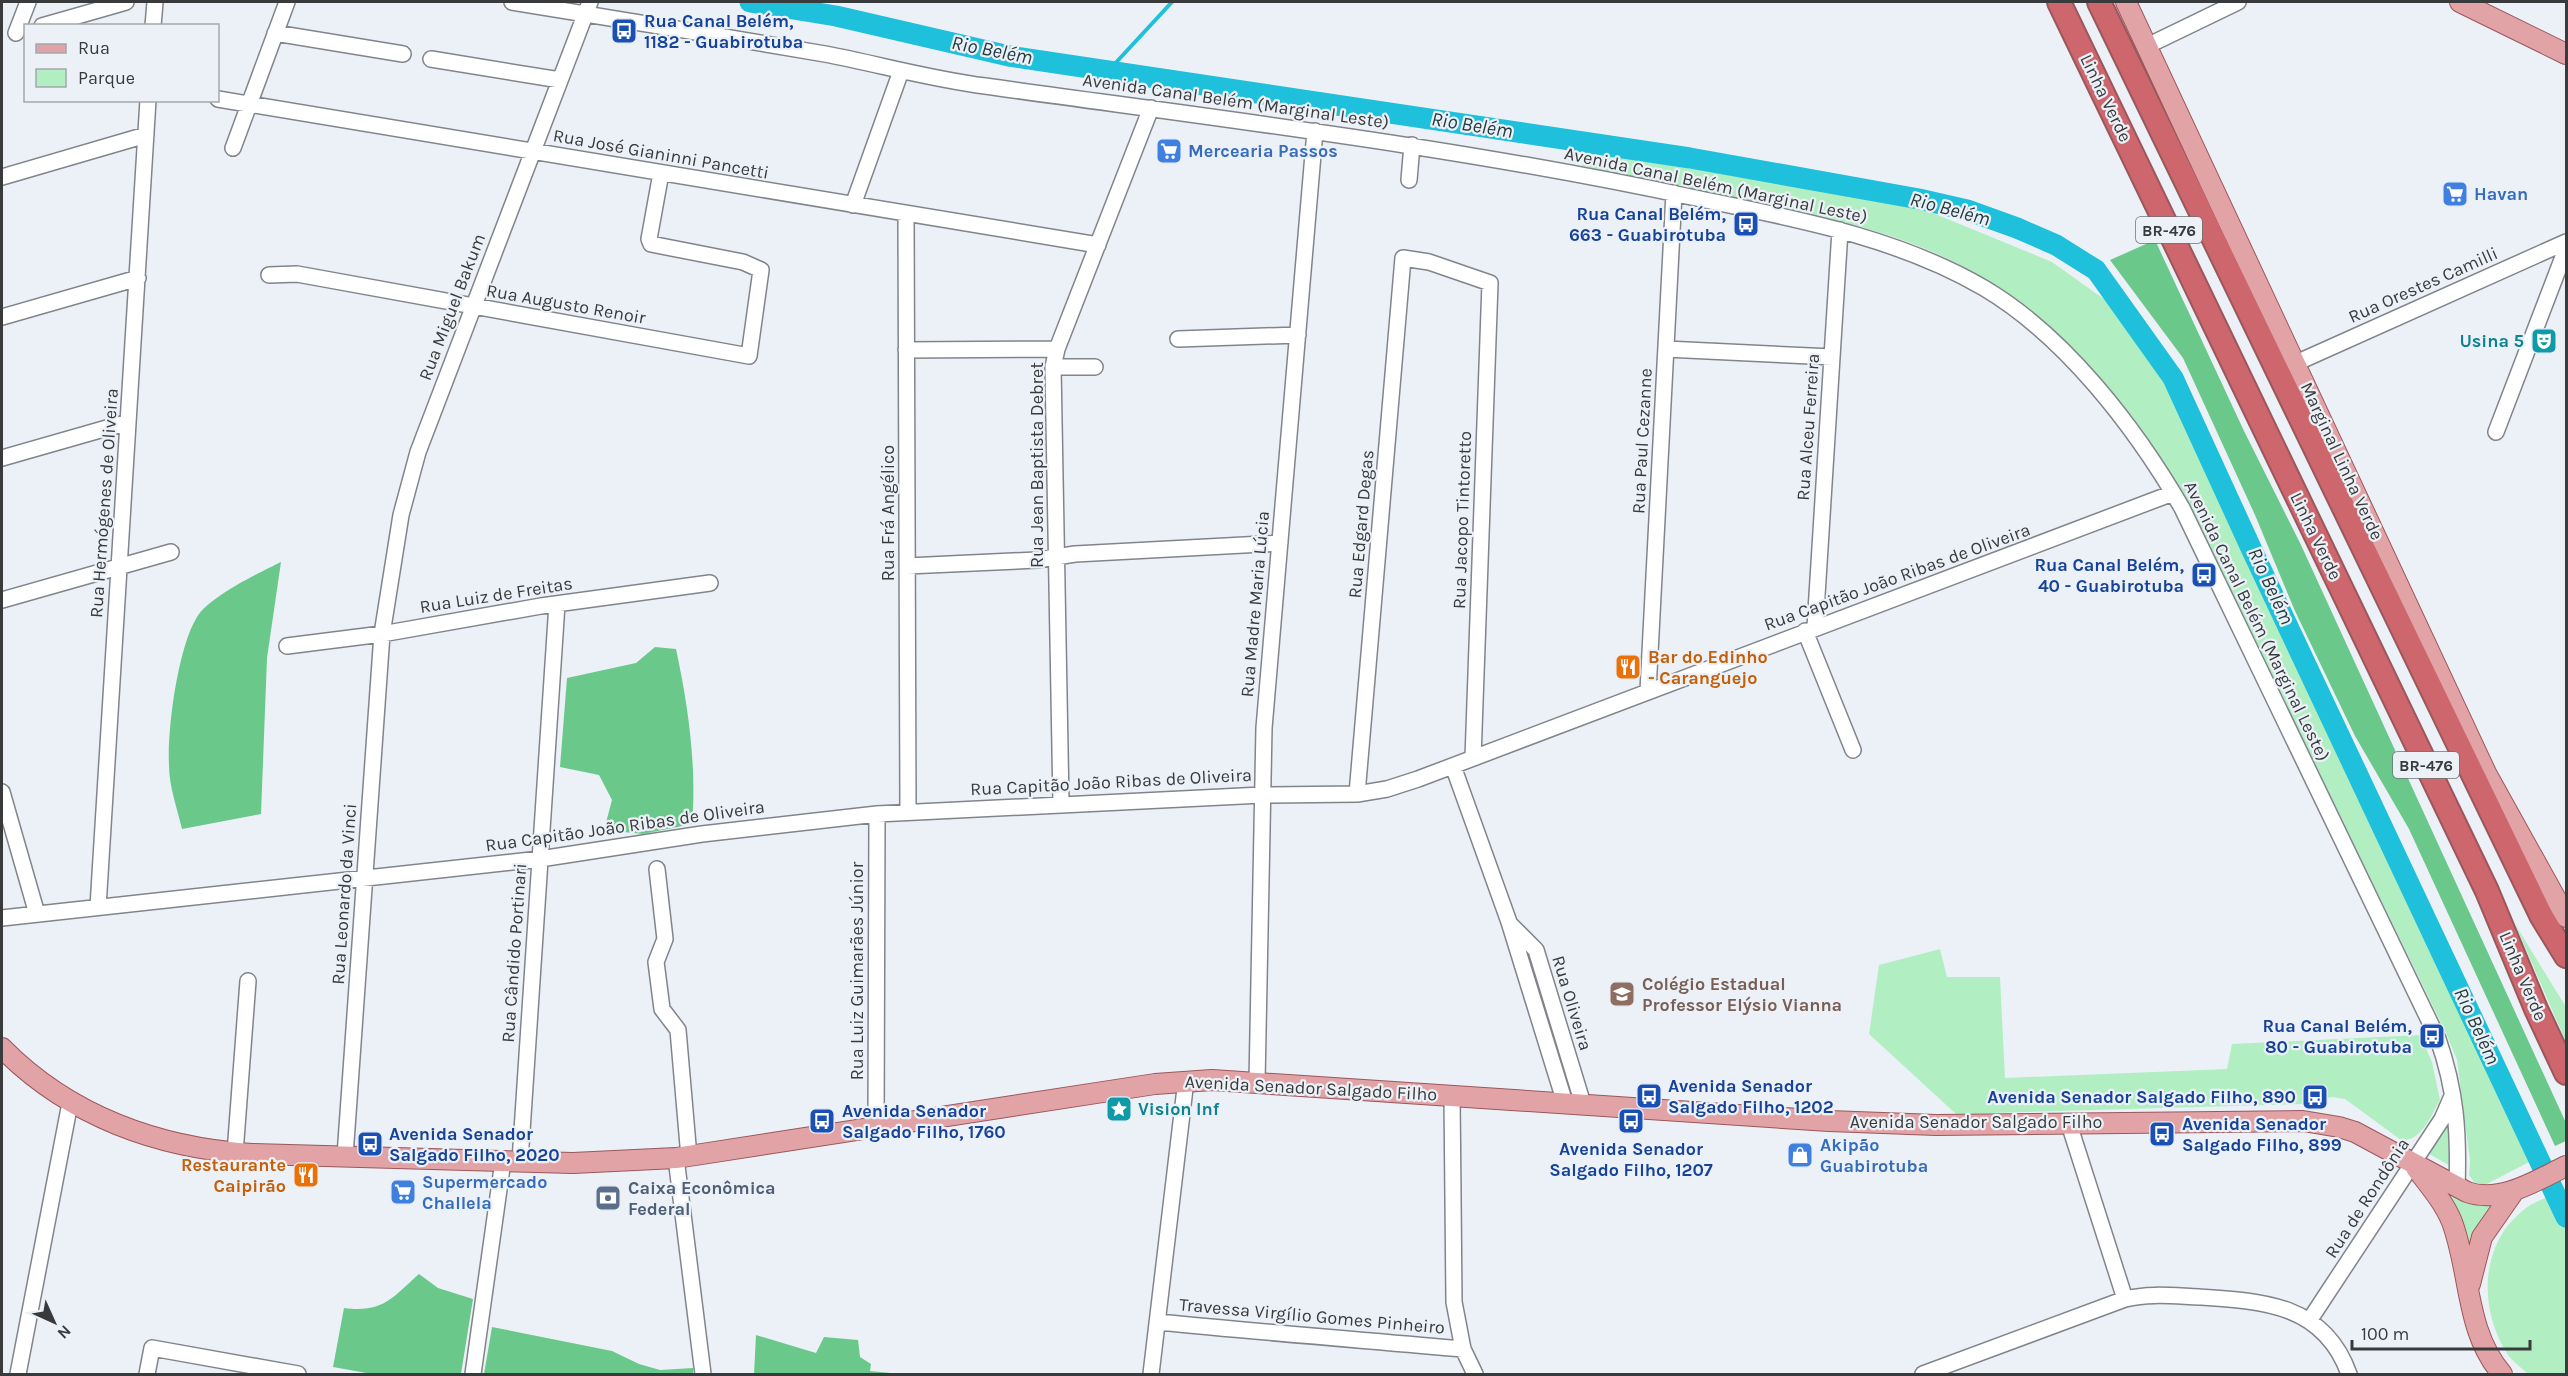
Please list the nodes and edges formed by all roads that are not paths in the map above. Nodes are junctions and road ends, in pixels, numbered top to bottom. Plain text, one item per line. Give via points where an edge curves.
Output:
1 (28, 2) edge
2 (126, 2) edge
3 (155, 2) edge
4 (287, 2) edge
5 (512, 2) edge
6 (2059, 2) edge
7 (2099, 2) edge
8 (2126, 2) edge
9 (2238, 2) edge
10 (2460, 2) edge
11 (588, 6) edge
12 (49, 24) edge
13 (153, 24) edge
14 (14, 33) edge
15 (275, 33) junction
16 (2147, 46) junction
17 (403, 54) dead end
18 (2566, 54) edge
19 (431, 59) dead end
20 (901, 71) junction
21 (560, 80) junction
22 (219, 99) edge
23 (148, 102) edge
24 (248, 106) junction
25 (1151, 108) junction
26 (1315, 131) junction
27 (146, 135) junction
28 (1412, 145) junction
29 (233, 148) dead end
30 (532, 152) junction
31 (661, 174) junction
32 (2, 177) edge
33 (1409, 180) dead end
34 (1674, 193) junction
35 (853, 205) junction
36 (906, 214) junction
37 (1840, 230) junction
38 (2566, 242) edge
39 (1098, 245) junction
40 (2566, 249) edge
41 (1404, 258) joint
42 (269, 275) dead end
43 (138, 278) junction
44 (473, 307) junction
45 (2, 317) edge
46 (1298, 335) junction
47 (1178, 339) dead end
48 (1057, 348) junction
49 (1666, 349) junction
50 (906, 350) junction
51 (1832, 357) junction
52 (2296, 363) junction
53 (1053, 367) junction
54 (1095, 367) dead end
55 (129, 422) junction
56 (2496, 432) dead end
57 (2, 458) edge
58 (2173, 493) junction
59 (1280, 543) junction
60 (171, 552) dead end
61 (1056, 556) junction
62 (908, 566) junction
63 (119, 567) junction
64 (710, 583) dead end
65 (2, 600) edge
66 (557, 604) junction
67 (1810, 629) junction
68 (382, 634) junction
69 (287, 646) dead end
70 (1648, 691) junction
71 (1853, 750) dead end
72 (1473, 758) junction
73 (1453, 766) junction
74 (2, 792) edge
75 (1357, 794) junction
76 (1262, 795) junction
77 (1061, 804) junction
78 (908, 812) junction
79 (877, 814) junction
80 (540, 859) junction
81 (657, 869) dead end
82 (365, 878) junction
83 (98, 907) junction
84 (37, 914) junction
85 (2566, 917) edge
86 (2, 918) edge
87 (2566, 956) edge
88 (248, 981) dead end
89 (2, 1048) edge
90 (2566, 1073) edge
91 (1186, 1080) junction
92 (1257, 1082) junction
93 (2453, 1094) junction
94 (1452, 1096) junction
95 (70, 1103) junction
96 (1574, 1104) junction
97 (2069, 1124) junction
98 (876, 1128) junction
99 (235, 1153) junction
100 (345, 1156) junction
101 (683, 1158) junction
102 (511, 1161) junction
103 (2413, 1164) junction
104 (2566, 1166) edge
105 (2457, 1187) junction
106 (2514, 1191) junction
107 (2469, 1290) junction
108 (2125, 1299) junction
109 (2309, 1321) junction
110 (1158, 1322) junction
111 (1463, 1349) junction
112 (18, 1374) edge
113 (147, 1374) edge
114 (298, 1374) edge
115 (473, 1374) edge
116 (703, 1374) edge
117 (1151, 1374) edge
118 (1475, 1374) edge
119 (1923, 1374) edge
120 (2349, 1374) edge
121 (2502, 1374) edge

1 - 14 street
2 - 12 street
3 - 13 street
4 - 15 street
5 - 11 street, Avenida Canal Belém (Marginal Leste)
6 - 90 highway, Linha Verde / BR-476 via 2487,891
7 - 87 highway, Linha Verde / BR-476 via 2542,917
8 - 16 main road, Marginal Linha Verde
9 - 16 street
10 - 18 main road
11 - 20 street, Avenida Canal Belém (Marginal Leste)
11 - 21 street, Rua Miguel Bakum
15 - 17 street
15 - 24 street
16 - 52 main road, Marginal Linha Verde
19 - 21 street
20 - 25 street, Avenida Canal Belém (Marginal Leste) via 980,86
20 - 35 street
21 - 30 street, Rua Miguel Bakum
22 - 24 street, Rua José Gianinni Pancetti
23 - 27 street, Rua Hermógenes de Oliveira
24 - 29 street
24 - 30 street, Rua José Gianinni Pancetti
25 - 26 street, Avenida Canal Belém (Marginal Leste)
25 - 39 street, Rua Jean Baptista Debret
26 - 28 street, Avenida Canal Belém (Marginal Leste)
26 - 46 street, Rua Madre Maria Lúcia
27 - 32 street
27 - 43 street, Rua Hermógenes de Oliveira
28 - 33 street
28 - 34 street, Avenida Canal Belém (Marginal Leste)
30 - 31 street, Rua José Gianinni Pancetti
30 - 44 street, Rua Miguel Bakum
31 - 35 street, Rua José Gianinni Pancetti
31 - 44 street, Rua Augusto Renoir via 651,244 743,261 761,270 749,356
34 - 37 street, Avenida Canal Belém (Marginal Leste)
34 - 49 street, Rua Paul Cezanne
35 - 36 street, Rua José Gianinni Pancetti
36 - 39 street, Rua José Gianinni Pancetti
36 - 50 street, Rua Frá Angélico
37 - 51 street, Rua Alceu Ferreira
37 - 58 street, Avenida Canal Belém (Marginal Leste) via 1960,276 2029,319 2096,388
38 - 52 street, Rua Orestes Camilli
39 - 48 street, Rua Jean Baptista Debret
40 - 56 street
41 - 72 street, Rua Jacopo Tintoretto via 1429,262 1490,283
41 - 75 street, Rua Edgard Degas
42 - 44 street, Rua Augusto Renoir via 297,274
43 - 45 street
43 - 55 street, Rua Hermógenes de Oliveira
44 - 68 street, Rua Miguel Bakum via 412,471
46 - 47 street
46 - 59 street, Rua Madre Maria Lúcia
48 - 50 street
48 - 53 street, Rua Jean Baptista Debret
49 - 51 street
49 - 70 street, Rua Paul Cezanne
50 - 62 street, Rua Frá Angélico
51 - 67 street, Rua Alceu Ferreira
52 - 85 main road, Marginal Linha Verde via 2486,772
53 - 54 street
53 - 61 street, Rua Jean Baptista Debret
55 - 57 street
55 - 63 street, Rua Hermógenes de Oliveira
58 - 67 street, Rua Capitão João Ribas de Oliveira
58 - 93 street, Avenida Canal Belém (Marginal Leste) via 2431,1022
59 - 61 street
59 - 76 street, Rua Madre Maria Lúcia
60 - 63 street
61 - 62 street
61 - 77 street, Rua Jean Baptista Debret
62 - 78 street, Rua Frá Angélico
63 - 65 street
63 - 83 street, Rua Hermógenes de Oliveira
64 - 66 street, Rua Luiz de Freitas
66 - 68 street, Rua Luiz de Freitas
66 - 80 street, Rua Cândido Portinari
67 - 70 street, Rua Capitão João Ribas de Oliveira
67 - 71 street, Rua Alceu Ferreira
68 - 69 street, Rua Luiz de Freitas
68 - 82 street, Rua Leonardo da Vinci
70 - 72 street, Rua Capitão João Ribas de Oliveira
72 - 73 street, Rua Capitão João Ribas de Oliveira
73 - 75 street, Rua Capitão João Ribas de Oliveira via 1387,789
73 - 96 street, Rua Oliveira via 1509,922 1536,950
74 - 84 street
75 - 76 street, Rua Capitão João Ribas de Oliveira
76 - 77 street, Rua Capitão João Ribas de Oliveira
76 - 92 street, Rua Madre Maria Lúcia
77 - 78 street, Rua Capitão João Ribas de Oliveira
78 - 79 street, Rua Capitão João Ribas de Oliveira
79 - 80 street, Rua Capitão João Ribas de Oliveira via 702,834
79 - 98 street, Rua Luiz Guimarães Júnior
80 - 82 street, Rua Capitão João Ribas de Oliveira
80 - 102 street, Rua Cândido Portinari
81 - 101 street via 665,939 656,962 662,1009 678,1030
82 - 83 street, Rua Capitão João Ribas de Oliveira
82 - 100 street, Rua Leonardo da Vinci
83 - 84 street, Rua Capitão João Ribas de Oliveira
84 - 86 street, Rua Capitão João Ribas de Oliveira
88 - 99 street
89 - 95 main road, Avenida Senador Salgado Filho via 38,1082
91 - 92 main road, Avenida Senador Salgado Filho
91 - 98 main road, Avenida Senador Salgado Filho
91 - 110 street
92 - 94 main road, Avenida Senador Salgado Filho
93 - 103 street, Rua de Rondônia
93 - 105 street, Avenida Canal Belém (Marginal Leste) via 2458,1126
94 - 96 main road, Avenida Senador Salgado Filho
94 - 111 street via 1453,1289
95 - 99 main road, Avenida Senador Salgado Filho via 150,1137
95 - 112 street
96 - 97 main road, Avenida Senador Salgado Filho via 1900,1124
97 - 103 main road, Avenida Senador Salgado Filho via 2255,1120 2321,1123 2355,1132
97 - 108 street
98 - 101 main road, Avenida Senador Salgado Filho
99 - 100 main road, Avenida Senador Salgado Filho
100 - 102 main road, Avenida Senador Salgado Filho
101 - 102 main road, Avenida Senador Salgado Filho via 601,1163
101 - 116 street
102 - 115 street, Rua Cândido Portinari
103 - 105 main road
103 - 107 main road, Avenida Senador Salgado Filho via 2451,1219
103 - 109 street, Rua de Rondônia
104 - 106 main road
105 - 106 main road via 2482,1195
106 - 107 main road via 2482,1237
107 - 121 main road, Avenida Senador Salgado Filho via 2480,1340
108 - 109 street via 2158,1295 2258,1301
108 - 119 street
109 - 120 street via 2335,1347
110 - 111 street, Travessa Virgílio Gomes Pinheiro
110 - 117 street
111 - 118 street
113 - 114 street via 152,1348

